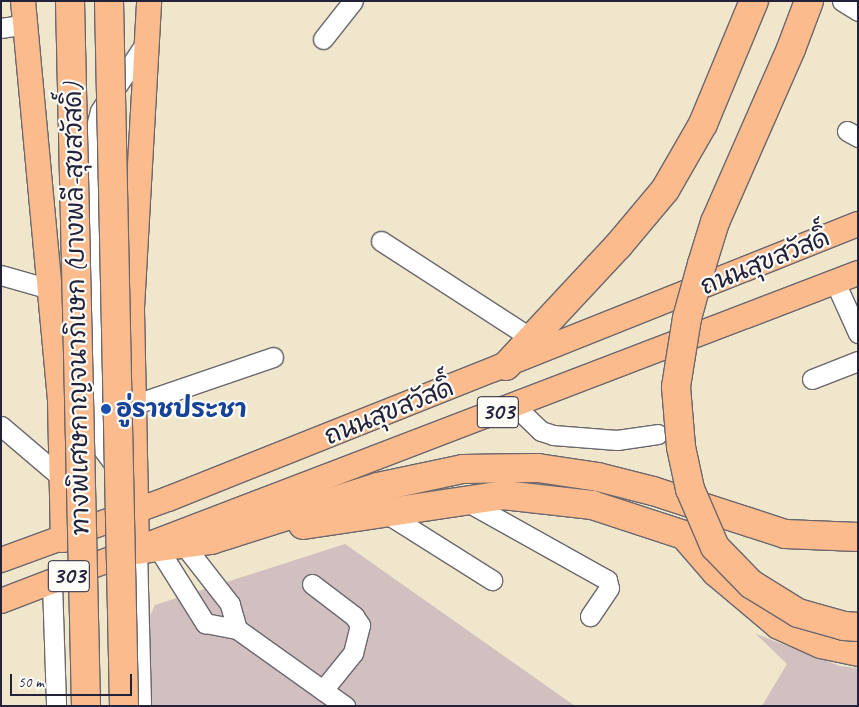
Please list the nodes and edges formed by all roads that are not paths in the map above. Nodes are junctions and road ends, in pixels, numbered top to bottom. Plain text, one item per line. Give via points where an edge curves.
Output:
1 (70, 1) edge
2 (109, 1) edge
3 (149, 1) edge
4 (353, 1) edge
5 (754, 1) edge
6 (809, 1) edge
7 (842, 1) edge
8 (858, 11) edge
9 (24, 13) edge
10 (1, 28) edge
11 (323, 39) dead end
12 (148, 41) junction
13 (858, 224) edge
14 (381, 241) dead end
15 (858, 273) edge
16 (1, 275) edge
17 (835, 282) junction
18 (50, 289) junction
19 (858, 333) edge
20 (530, 338) junction
21 (273, 357) dead end
22 (858, 361) edge
23 (506, 366) junction
24 (812, 379) dead end
25 (134, 405) junction
26 (515, 406) junction
27 (1, 426) edge
28 (658, 434) dead end
29 (135, 468) junction
30 (62, 478) junction
31 (464, 500) junction
32 (135, 512) junction
33 (384, 512) junction
34 (852, 537) edge
35 (63, 540) junction
36 (212, 540) junction
37 (159, 548) junction
38 (1, 560) edge
39 (492, 580) dead end
40 (52, 583) junction
41 (312, 584) dead end
42 (1, 601) edge
43 (590, 616) dead end
44 (858, 627) edge
45 (237, 629) junction
46 (858, 652) edge
47 (323, 690) junction
48 (56, 706) edge
49 (86, 706) edge
50 (124, 706) edge
51 (141, 706) edge
52 (345, 706) edge

1 - 49 highway, ทางพิเศษกาญจนาภิเษก (บางพลี-สุขสวัสดิ์), bridge
2 - 50 highway, ทางพิเศษกาญจนาภิเษก (บางพลี-สุขสวัสดิ์), bridge
3 - 12 main road
4 - 11 street
5 - 20 highway via 703,124 665,190 618,246
6 - 44 highway, bridge via 715,222 687,318 676,387 681,447 690,489 715,547 751,584 798,613
7 - 8 street
9 - 10 street
9 - 18 main road
12 - 25 main road via 132,308
12 - 29 street via 100,111 89,153 99,444 112,460
13 - 23 main road, ถนนสุขสวัสดิ์ / 303
14 - 20 street
15 - 17 main road, ถนนสุขสวัสดิ์ / 303
16 - 18 street
17 - 19 street
17 - 26 main road, ถนนสุขสวัสดิ์ / 303
18 - 30 main road via 60,400
20 - 23 highway
21 - 25 street
22 - 24 street
23 - 32 main road, ถนนสุขสวัสดิ์ / 303
25 - 29 main road
26 - 28 street via 541,431 552,435 617,440
26 - 37 main road, ถนนสุขสวัสดิ์ / 303
27 - 30 street
29 - 32 main road
30 - 35 main road
31 - 33 highway
31 - 43 street via 607,580 609,588
31 - 46 highway via 503,495 562,500 592,505 669,528 684,535 716,572 779,625 821,644
32 - 35 main road, ถนนสุขสวัสดิ์ / 303
32 - 37 main road
33 - 36 highway
33 - 39 street
34 - 36 highway via 784,534 653,491 598,477 538,468 463,469 378,487
35 - 38 main road, ถนนสุขสวัสดิ์ / 303
36 - 37 highway
37 - 40 main road, ถนนสุขสวัสดิ์ / 303
37 - 45 street via 230,604
37 - 45 street via 205,623
37 - 51 street
40 - 42 main road, ถนนสุขสวัสดิ์ / 303
40 - 48 street
41 - 47 street via 354,616 360,625 354,653
45 - 47 street
47 - 52 street

